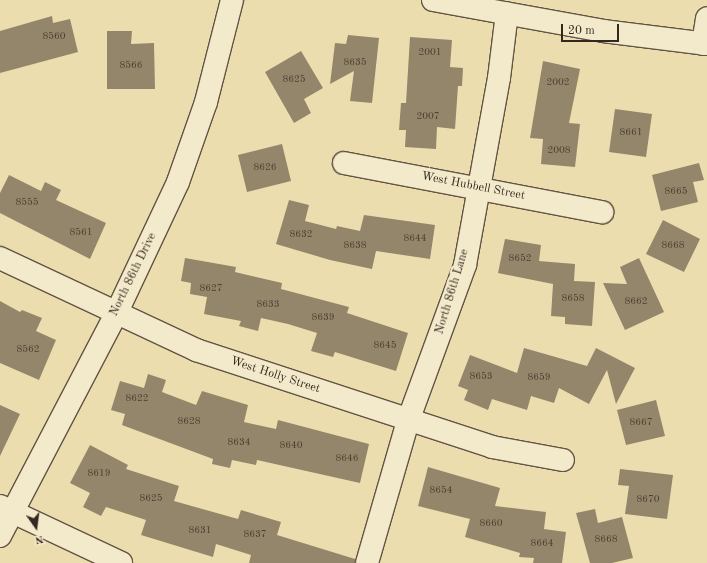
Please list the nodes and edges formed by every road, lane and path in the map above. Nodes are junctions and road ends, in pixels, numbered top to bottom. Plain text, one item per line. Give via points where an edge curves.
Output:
1 (232, 0) edge
2 (433, 0) edge
3 (507, 13) junction
4 (707, 18) edge
5 (705, 44) edge
6 (344, 163) dead end
7 (478, 188) junction
8 (602, 212) dead end
9 (0, 258) edge
10 (116, 314) junction
11 (408, 421) junction
12 (563, 460) dead end
13 (6, 509) edge
14 (0, 536) edge
15 (121, 563) edge
16 (367, 563) edge

1 - 10 street, North 86th Drive via 206,102 178,182
2 - 3 street
3 - 5 street via 603,31
3 - 7 street, North 86th Lane via 499,78
4 - 5 street
6 - 7 street, West Hubbell Street
7 - 8 street, West Hubbell Street
7 - 11 street, North 86th Lane via 464,265
9 - 10 street, West Holly Street
10 - 11 street, West Holly Street via 196,350
10 - 13 street, North 86th Drive
11 - 12 street, West Holly Street via 492,447
11 - 16 street, North 86th Lane
13 - 14 street, North 86th Drive
13 - 15 street

